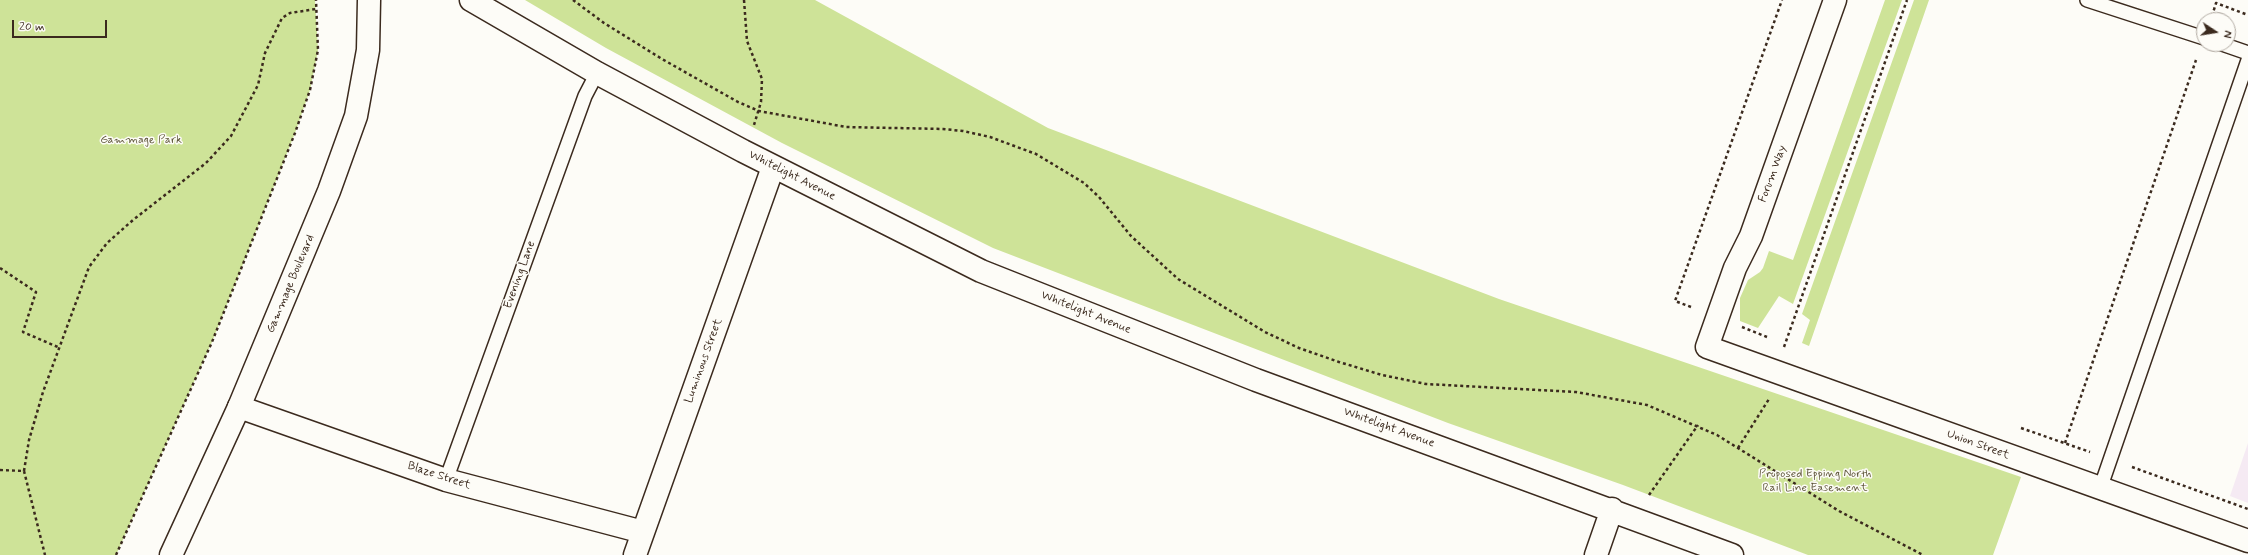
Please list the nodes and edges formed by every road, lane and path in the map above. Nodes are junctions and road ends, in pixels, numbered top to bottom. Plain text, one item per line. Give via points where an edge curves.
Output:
1 (316, 0) edge
2 (369, 0) edge
3 (471, 0) edge
4 (573, 0) edge
5 (744, 0) edge
6 (1782, 0) edge
7 (1835, 0) edge
8 (1907, 0) edge
9 (2087, 0) edge
10 (2217, 1) edge
11 (316, 9) junction
12 (2214, 12) edge
13 (2248, 15) edge
14 (2196, 35) edge
15 (2236, 49) edge
16 (2248, 53) edge
17 (2198, 55) dead end
18 (2248, 60) edge
19 (597, 72) junction
20 (759, 111) junction
21 (743, 151) junction
22 (773, 167) junction
23 (0, 268) edge
24 (1718, 318) junction
25 (1771, 338) dead end
26 (1778, 341) dead end
27 (1785, 344) junction
28 (1792, 346) dead end
29 (1707, 347) joint
30 (60, 348) junction
31 (1778, 373) junction
32 (239, 407) junction
33 (1698, 425) junction
34 (2020, 428) dead end
35 (2064, 443) junction
36 (1738, 448) junction
37 (2110, 459) junction
38 (0, 470) edge
39 (24, 471) junction
40 (446, 480) junction
41 (2100, 488) junction
42 (1612, 509) junction
43 (2248, 509) edge
44 (1639, 519) junction
45 (643, 532) junction
46 (2248, 541) edge
47 (45, 555) edge
48 (116, 555) edge
49 (170, 555) edge
50 (635, 555) edge
51 (1596, 555) edge
52 (1732, 555) edge
53 (1924, 555) edge

1 - 11 path
2 - 32 street, Gammage Boulevard via 368,50 356,116 330,190
3 - 19 street, Whitelight Avenue
4 - 20 path via 668,63
5 - 20 path via 747,40 762,79
6 - 24 path via 1675,301
7 - 24 street, Forum Way via 1751,236 1735,268
8 - 27 path
9 - 14 lane
10 - 12 path
10 - 13 path
11 - 30 path via 290,13 282,18 266,53 258,85 231,136 206,163 107,243 88,267
11 - 48 path via 318,50 310,90 295,133 212,342
15 - 16 lane
17 - 35 path
18 - 37 lane
19 - 21 street, Whitelight Avenue
19 - 40 lane, Evening Lane via 585,96
20 - 21 path
20 - 33 path via 846,127 943,128 1014,144 1084,183 1099,197 1130,236 1154,259 1201,295 1265,332 1339,362 1382,375 1426,384 1576,392 1619,398 1647,405
21 - 22 street, Whitelight Avenue
22 - 42 street, Whitelight Avenue via 980,271 1256,380
22 - 45 street, Luminous Street
23 - 30 path via 36,292 23,332
24 - 25 path
24 - 29 street, Forum Way
26 - 27 path
27 - 28 path
27 - 31 path
29 - 31 street, Union Street
30 - 39 path via 29,440
31 - 36 path via 1768,401
31 - 41 street, Union Street
32 - 40 street, Blaze Street
32 - 49 street, Gammage Boulevard
33 - 36 path
33 - 44 path via 1649,495
34 - 35 path
35 - 37 path
36 - 53 path via 1839,512
37 - 41 lane
37 - 43 path
38 - 39 path
39 - 47 path
40 - 45 street, Blaze Street
41 - 46 street, Union Street
42 - 44 street, Whitelight Avenue
42 - 51 street
44 - 52 street, Whitelight Avenue
45 - 50 street, Luminous Street

